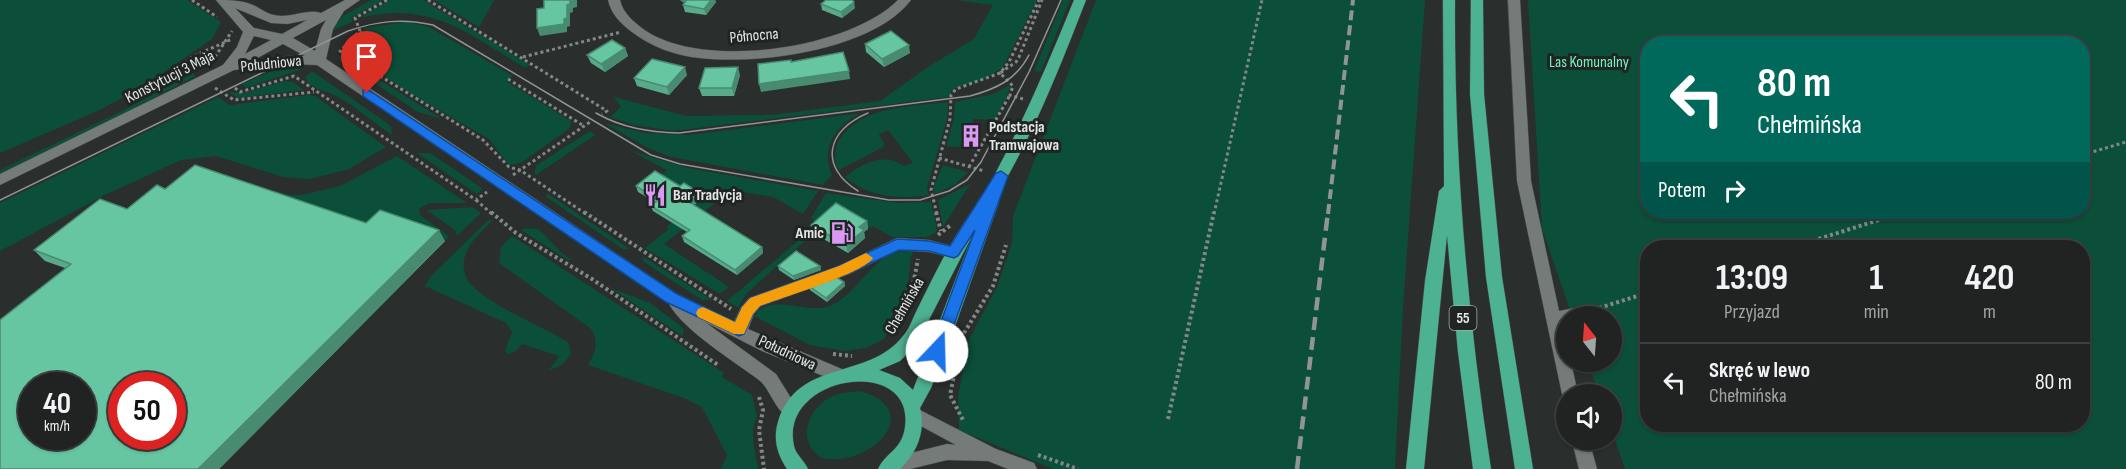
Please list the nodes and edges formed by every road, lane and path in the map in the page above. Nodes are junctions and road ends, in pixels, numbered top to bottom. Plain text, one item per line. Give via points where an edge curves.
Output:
1 (192, 0) edge
2 (220, 0) edge
3 (354, 0) edge
4 (387, 0) edge
5 (428, 0) edge
6 (614, 0) edge
7 (905, 0) edge
8 (1041, 0) edge
9 (1080, 0) edge
10 (1262, 0) edge
11 (1449, 0) edge
12 (1477, 0) edge
13 (1514, 0) edge
14 (339, 8) junction
15 (271, 19) junction
16 (225, 23) dead end
17 (635, 28) junction
18 (233, 29) dead end
19 (250, 31) junction
20 (283, 38) junction
21 (225, 42) junction
22 (523, 57) junction
23 (213, 61) dead end
24 (319, 61) junction
25 (223, 71) junction
26 (1000, 73) junction
27 (508, 79) dead end
28 (215, 88) dead end
29 (235, 88) dead end
30 (315, 92) junction
31 (143, 93) dead end
32 (1010, 95) junction
33 (1021, 103) dead end
34 (602, 114) dead end
35 (590, 122) dead end
36 (584, 126) junction
37 (2126, 142) edge
38 (2090, 153) edge
39 (939, 158) junction
40 (969, 166) junction
41 (1450, 167) junction
42 (520, 170) junction
43 (512, 175) dead end
44 (1001, 176) junction
45 (0, 180) edge
46 (979, 180) dead end
47 (487, 192) dead end
48 (476, 200) junction
49 (1882, 219) edge
50 (953, 223) dead end
51 (941, 231) junction
52 (1815, 240) edge
53 (1006, 245) dead end
54 (929, 246) junction
55 (954, 252) junction
56 (1640, 294) edge
57 (672, 298) junction
58 (1604, 306) edge
59 (1556, 318) edge
60 (1553, 319) junction
61 (742, 324) junction
62 (916, 328) junction
63 (945, 333) junction
64 (963, 335) junction
65 (824, 354) dead end
66 (855, 355) dead end
67 (720, 366) dead end
68 (857, 373) junction
69 (838, 375) junction
70 (1568, 384) edge
71 (752, 388) dead end
72 (913, 410) junction
73 (790, 411) junction
74 (1168, 419) dead end
75 (971, 426) dead end
76 (1583, 450) edge
77 (990, 454) junction
78 (1028, 460) edge
79 (792, 465) edge
80 (889, 468) edge
81 (764, 469) edge
82 (1078, 469) edge
83 (1415, 469) edge
84 (1482, 469) edge
85 (1524, 469) edge
86 (1588, 469) edge

1 - 16 path
2 - 15 street
2 - 19 street
3 - 14 street, Konstytucji 3 Maja
4 - 42 path via 355,18 360,31 340,51 483,140 509,167
5 - 22 path
6 - 17 street, Północna via 622,16
7 - 17 street, Północna via 870,28 780,52 700,54 662,44
8 - 26 path via 1019,57
9 - 44 main road, Chełmińska via 1052,72
10 - 74 path
11 - 41 main road, 55
12 - 85 main road, 55 via 1477,94 1494,277
13 - 60 street via 1524,181
14 - 15 street via 301,18
14 - 20 street, Konstytucji 3 Maja
14 - 24 street, Południowa via 327,29
15 - 20 street
17 - 22 path
18 - 21 path
19 - 20 street
19 - 21 path
19 - 25 street via 239,54
20 - 24 street, Południowa
20 - 25 street, Konstytucji 3 Maja
21 - 23 path
21 - 31 path via 185,61
22 - 34 path via 607,111
24 - 25 street, Południowa via 288,60
24 - 57 street, Południowa
25 - 45 street, Konstytucji 3 Maja
26 - 32 path via 1014,86
26 - 39 path via 952,92 950,119
27 - 36 path
28 - 30 path via 234,100
29 - 30 path via 240,92 294,76
30 - 48 path
32 - 33 path via 1024,98
32 - 40 path
35 - 36 path
36 - 42 path
37 - 38 path
39 - 40 path
39 - 51 path via 931,190
40 - 46 path via 986,169
41 - 83 main road via 1432,280
41 - 84 main road, 55
42 - 43 path
42 - 61 path
44 - 55 main road, Chełmińska
44 - 63 main road, Chełmińska
47 - 48 path
48 - 67 path via 516,232
49 - 52 path
50 - 51 path
51 - 54 path
53 - 64 path via 993,286
54 - 55 street
54 - 61 street via 890,247 844,270 755,302
54 - 62 path via 918,259 912,290 898,326
55 - 62 main road, Chełmińska
56 - 58 path
57 - 61 street, Południowa
57 - 73 street, Południowa via 693,322 770,379
59 - 60 street
60 - 70 street
61 - 69 street, Południowa via 820,369
62 - 68 main road, Chełmińska via 894,356
63 - 64 path
63 - 72 main road, Chełmińska
64 - 75 path via 950,395 962,420
65 - 66 path
68 - 69 main road
68 - 72 main road via 885,379 901,390
69 - 73 main road via 810,388
71 - 81 path via 763,410 759,430
72 - 77 street
72 - 80 main road, Chełmińska via 910,442
73 - 79 main road via 784,441
76 - 86 street
77 - 78 street
77 - 80 street via 947,452
78 - 82 path

